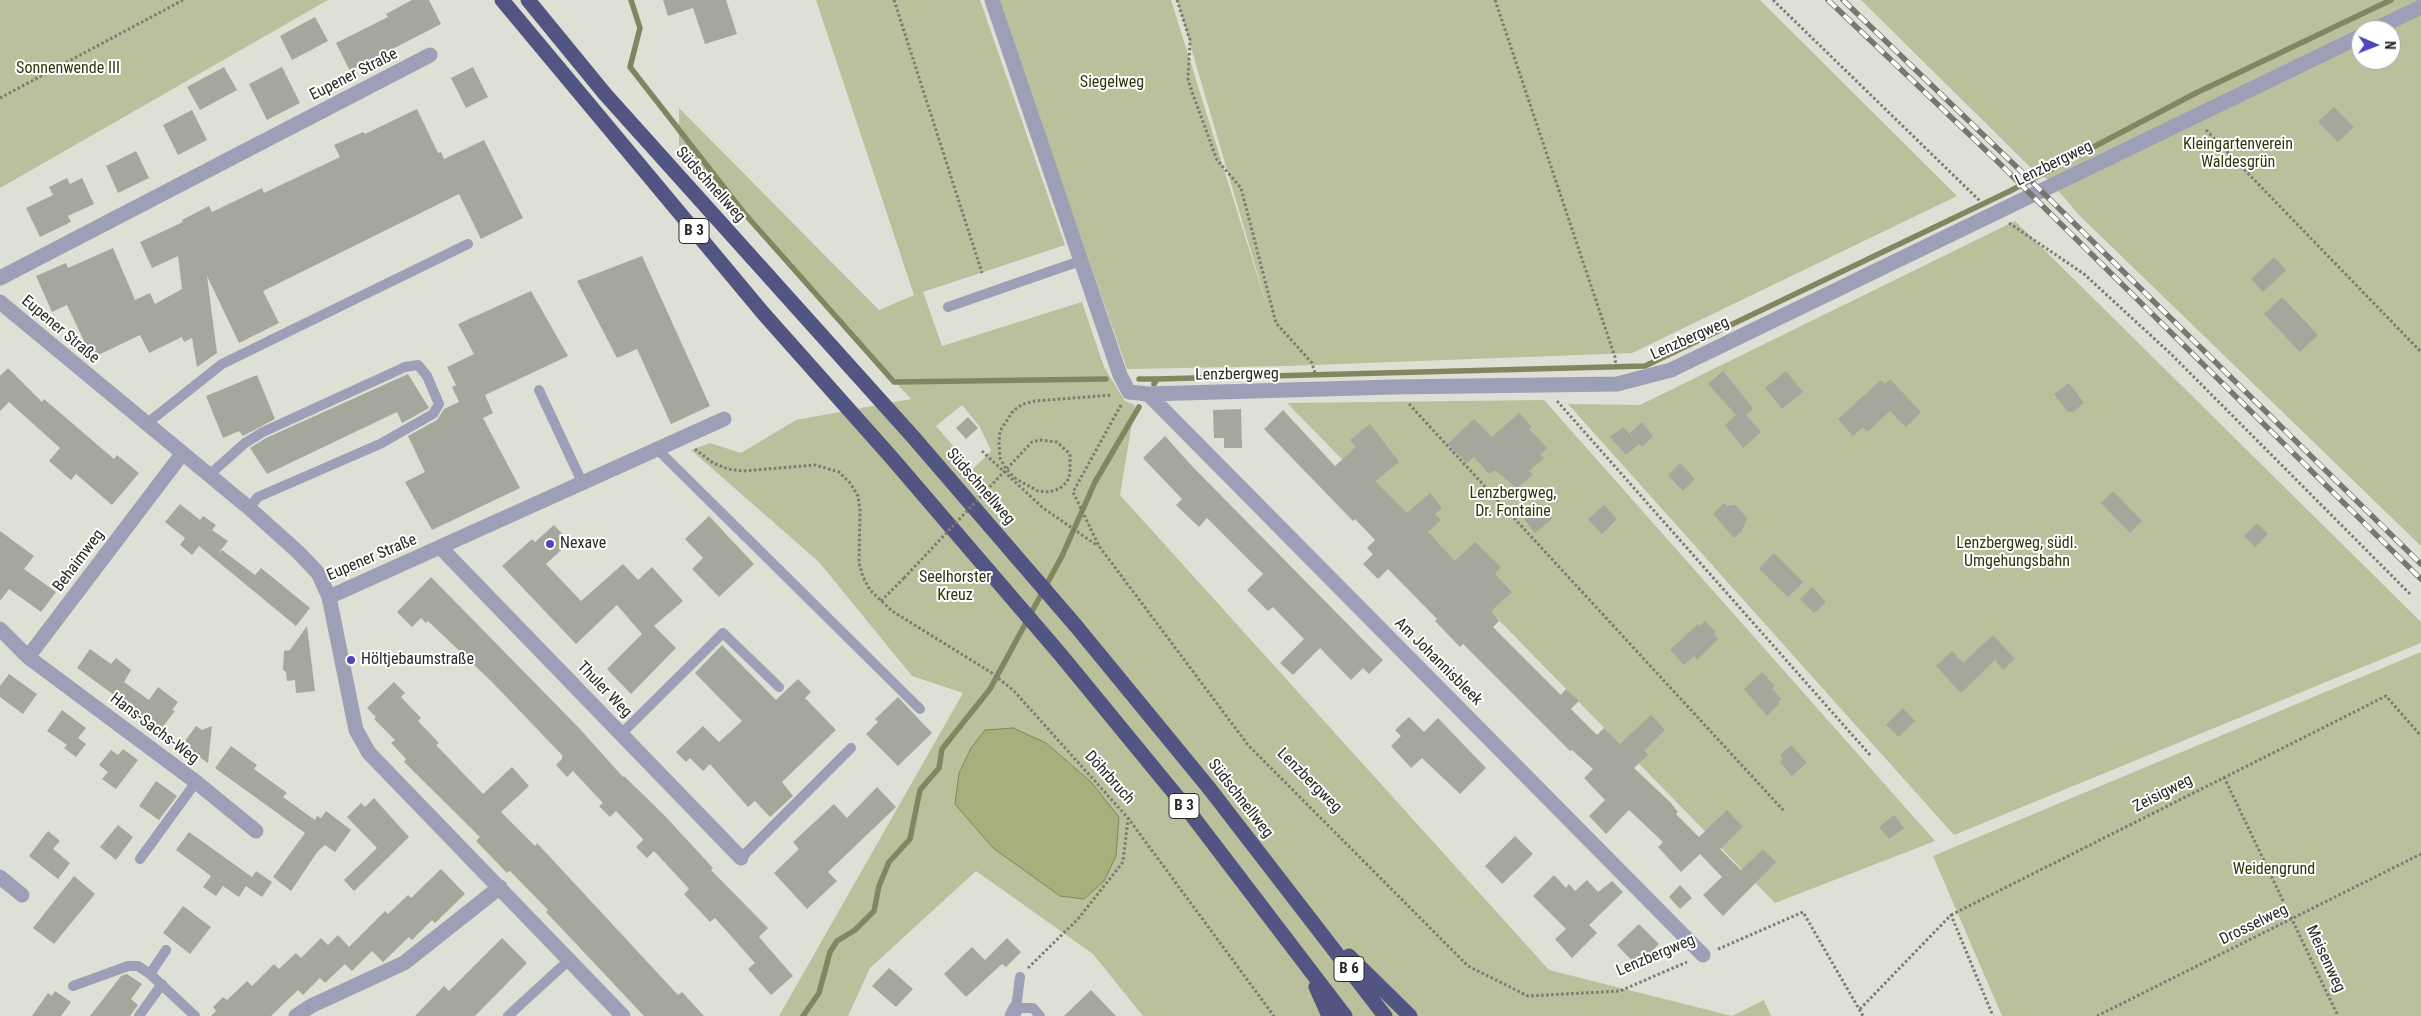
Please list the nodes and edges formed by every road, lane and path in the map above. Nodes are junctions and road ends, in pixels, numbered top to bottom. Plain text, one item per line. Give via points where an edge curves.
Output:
1 (183, 0) edge
2 (502, 0) edge
3 (528, 0) edge
4 (894, 0) edge
5 (992, 0) edge
6 (1178, 0) edge
7 (1495, 0) edge
8 (1773, 0) edge
9 (2421, 7) edge
10 (2394, 20) edge
11 (2351, 41) edge
12 (430, 55) dead end
13 (0, 98) edge
14 (2193, 117) junction
15 (1981, 202) dead end
16 (1994, 213) junction
17 (468, 244) dead end
18 (1080, 261) junction
19 (982, 273) dead end
20 (0, 278) edge
21 (0, 302) edge
22 (948, 307) dead end
23 (2421, 352) edge
24 (1615, 356) dead end
25 (1312, 362) dead end
26 (1542, 384) junction
27 (1393, 387) junction
28 (539, 390) dead end
29 (1130, 392) junction
30 (1148, 394) junction
31 (724, 419) dead end
32 (145, 425) junction
33 (681, 437) junction
34 (656, 448) junction
35 (982, 451) dead end
36 (182, 454) junction
37 (208, 476) junction
38 (582, 482) junction
39 (249, 508) junction
40 (1099, 546) junction
41 (440, 547) junction
42 (2410, 594) dead end
43 (329, 597) junction
44 (881, 601) junction
45 (0, 628) edge
46 (28, 657) junction
47 (779, 687) dead end
48 (920, 709) dead end
49 (622, 733) junction
50 (2421, 736) edge
51 (851, 748) dead end
52 (1870, 755) dead end
53 (2224, 777) junction
54 (196, 782) junction
55 (1784, 811) dead end
56 (1128, 818) junction
57 (256, 831) dead end
58 (2421, 854) edge
59 (741, 858) joint
60 (140, 859) dead end
61 (0, 877) edge
62 (500, 887) junction
63 (22, 894) dead end
64 (1951, 915) junction
65 (2292, 920) junction
66 (1314, 922) junction
67 (166, 950) dead end
68 (1703, 955) junction
69 (569, 960) junction
70 (1304, 961) junction
71 (150, 974) junction
72 (1020, 976) joint
73 (162, 984) junction
74 (73, 986) dead end
75 (1860, 1009) junction
76 (1014, 1012) edge
77 (139, 1016) edge
78 (195, 1016) edge
79 (296, 1016) edge
80 (508, 1016) edge
81 (623, 1016) edge
82 (1040, 1016) edge
83 (1274, 1016) edge
84 (1329, 1016) edge
85 (1345, 1016) edge
86 (1385, 1016) edge
87 (1410, 1016) edge
88 (1864, 1016) edge
89 (1993, 1016) edge
90 (2097, 1016) edge
91 (2338, 1016) edge

1 - 13 path
2 - 70 highway, B 3 via 763,313 1060,654 1184,805
3 - 66 highway, Südschnellweg / B 3 via 606,94 914,438 1076,626
4 - 19 path
5 - 18 street
6 - 25 path via 1190,40 1188,80 1217,160 1241,188 1276,323
7 - 24 path
8 - 15 path
9 - 10 street
11 - 14 street, Lenzbergweg
12 - 20 street, Eupener Straße
14 - 16 street, Lenzbergweg
14 - 23 path
16 - 26 street, Lenzbergweg via 1671,370 1617,384
16 - 42 path via 2084,274 2171,354
17 - 32 lane via 222,364
18 - 22 lane
18 - 29 street via 1120,375
21 - 32 street, Eupener Straße
26 - 27 street, Lenzbergweg
26 - 52 path
27 - 30 street, Lenzbergweg
27 - 55 path
28 - 38 lane
29 - 30 street, Lenzbergweg
29 - 40 path, Lenzbergweg via 1074,492
29 - 44 path, bridge via 1035,401 1012,411 1000,431 1000,458 1006,470 1038,491 1059,489 1067,482 1070,454 1057,442 1032,442 904,578
30 - 68 street, Am Johannisbleek
31 - 33 street, Eupener Straße
32 - 36 street, Eupener Straße
33 - 34 street, Eupener Straße
33 - 44 path, Döhrbruch via 713,463 728,469 743,471 815,465 839,472 858,496 859,563 870,590
34 - 38 street, Eupener Straße
34 - 48 lane
35 - 40 path via 1043,508
36 - 37 street, Eupener Straße
36 - 46 street, Behaimweg
37 - 39 street, Eupener Straße
37 - 39 lane via 245,443 264,432 405,367 418,365 427,376 438,404 433,414 380,444 258,497
38 - 41 street, Eupener Straße
39 - 43 street, Eupener Straße via 318,573
40 - 68 path, Lenzbergweg via 1248,745 1468,966 1528,996 1620,991
41 - 43 street, Eupener Straße
41 - 49 street, Thuler Weg
43 - 62 street via 356,730 369,753
44 - 56 path, Döhrbruch via 1000,679
45 - 46 street
46 - 54 street, Hans-Sachs-Weg
47 - 49 lane via 723,633
49 - 59 street, Thuler Weg
50 - 53 path, Zeisigweg via 2386,696
51 - 59 lane
53 - 64 path, Zeisigweg
53 - 65 path, Meisenweg
54 - 57 street, Hans-Sachs-Weg
54 - 60 lane
56 - 72 path via 1123,862 1078,920
56 - 83 path, Döhrbruch
58 - 65 path, Drosselweg
61 - 63 street
62 - 69 street
62 - 79 street via 404,963
64 - 75 path, Zeisigweg
64 - 89 path
65 - 90 path, Drosselweg
65 - 91 path, Meisenweg
66 - 86 highway, Südschnellweg / B 6
66 - 87 highway, B 3
67 - 71 lane
68 - 75 path, Lenzbergweg via 1803,912
69 - 80 lane
69 - 81 street
70 - 84 highway, B 6
70 - 85 highway, B 3
71 - 73 lane
71 - 74 lane via 138,966 128,966
72 - 76 lane
73 - 77 lane
73 - 78 lane
75 - 88 path
76 - 82 lane via 1033,1008

